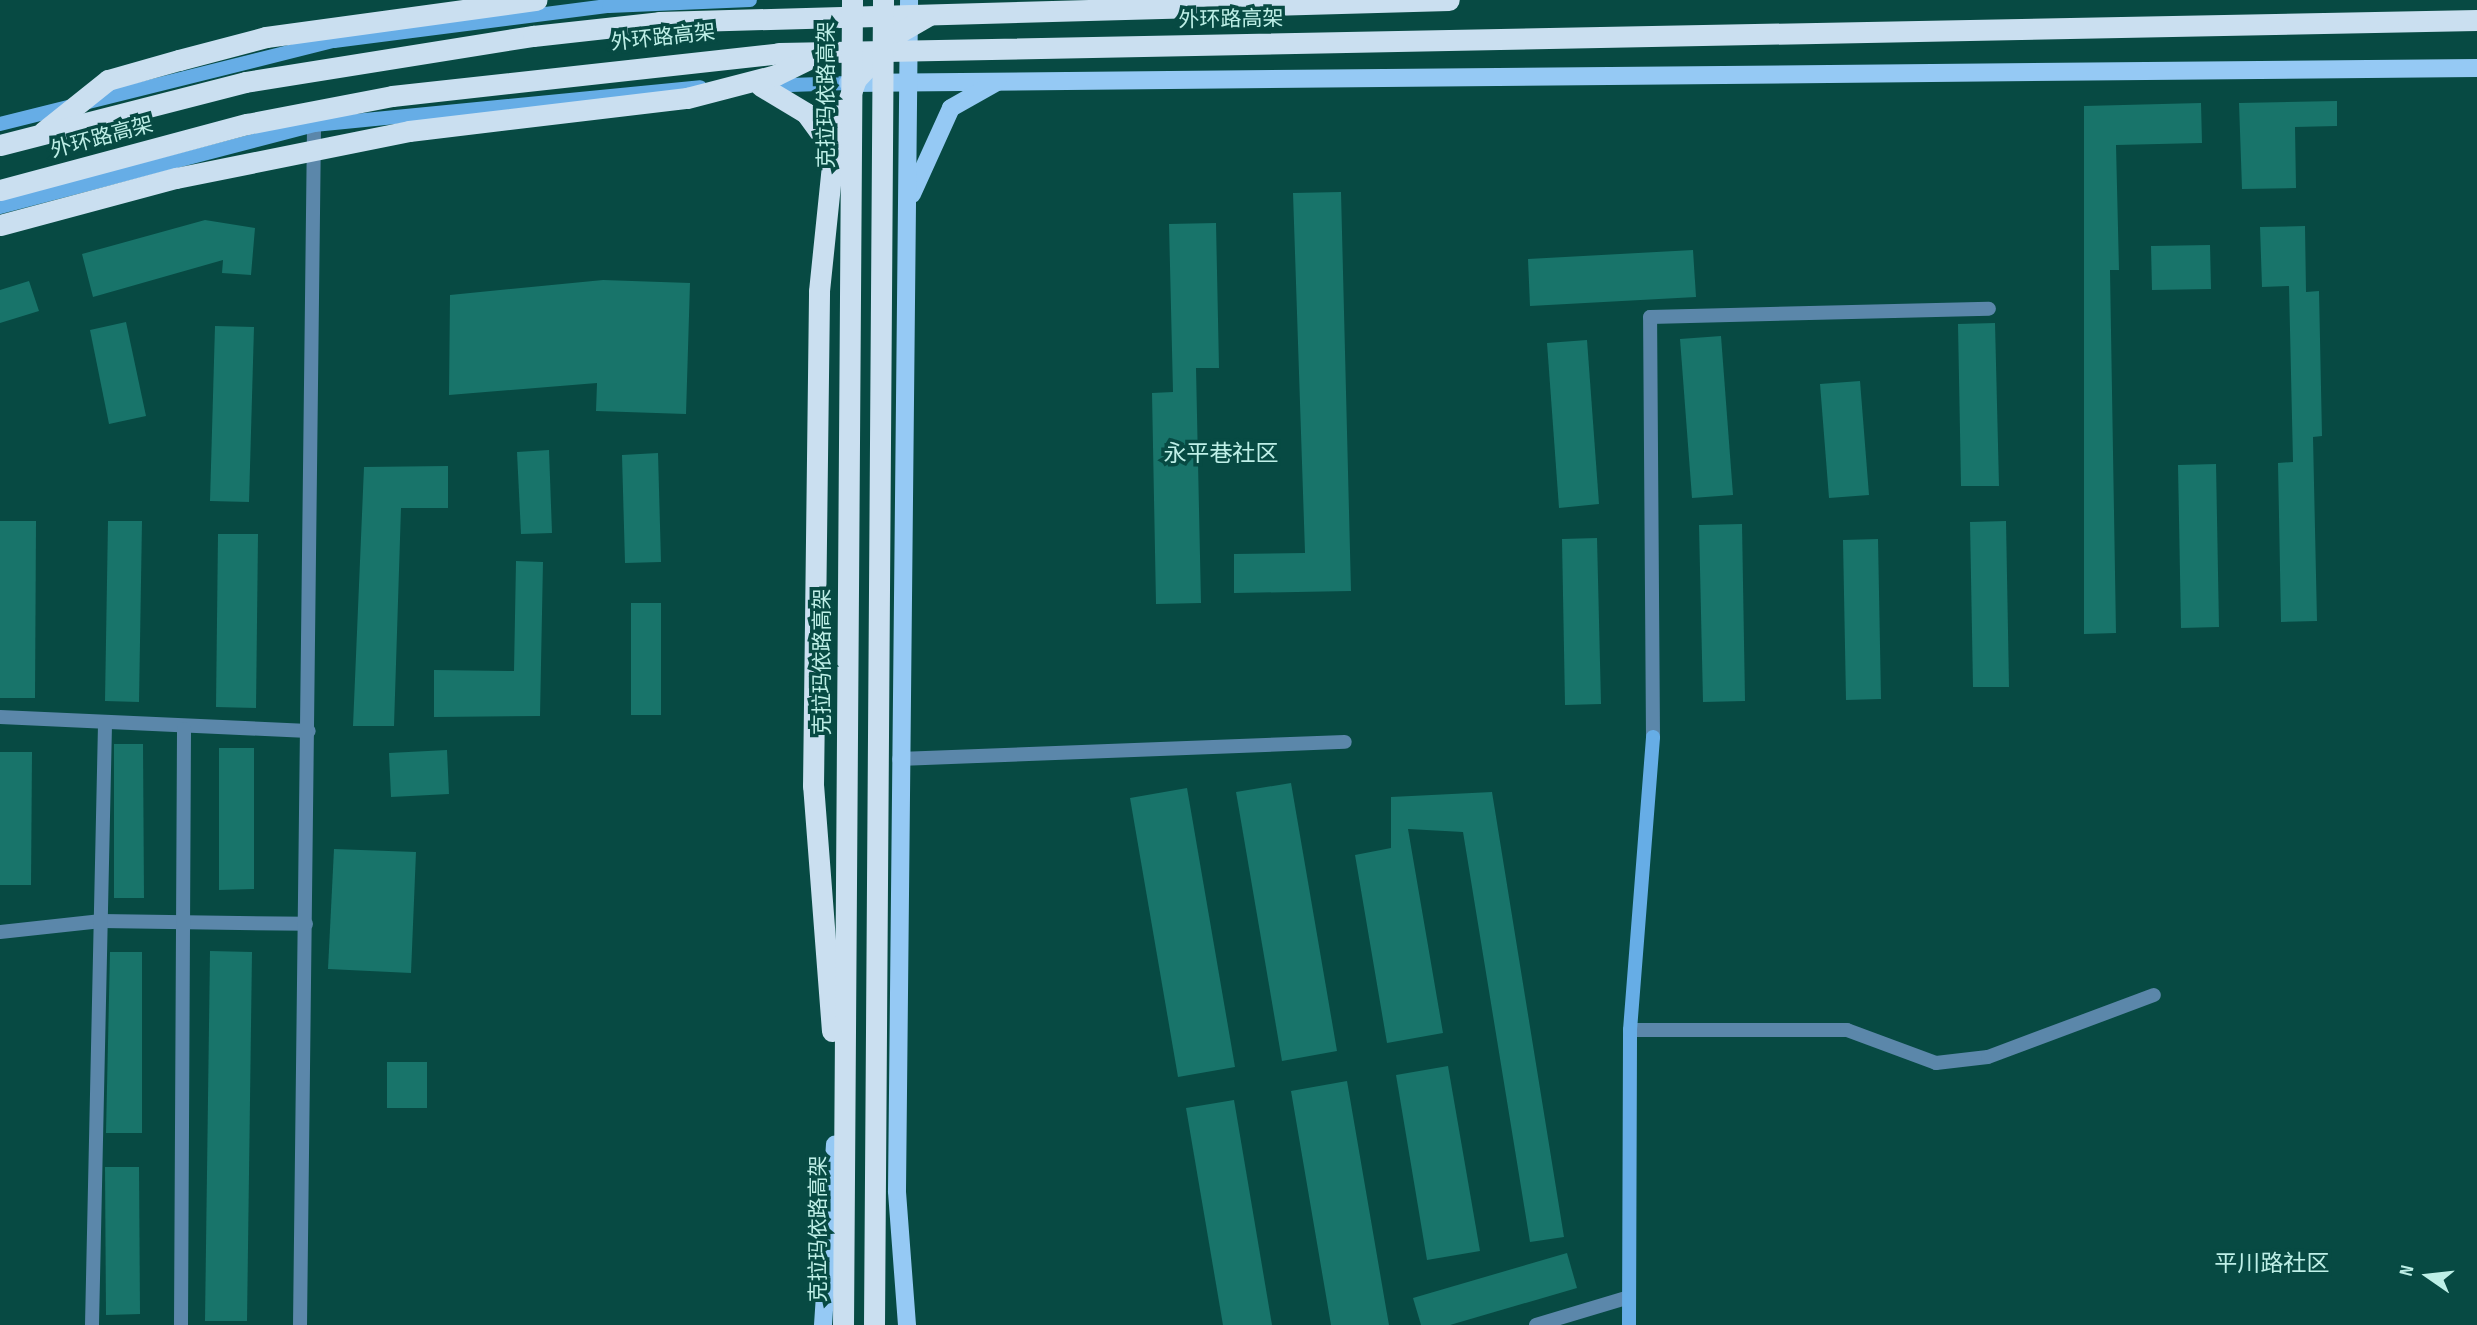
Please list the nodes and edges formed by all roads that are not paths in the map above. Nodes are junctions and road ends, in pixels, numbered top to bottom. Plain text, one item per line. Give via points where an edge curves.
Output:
1 (536, 0) edge
2 (750, 0) edge
3 (850, 0) edge
4 (867, 0) edge
5 (883, 0) edge
6 (909, 0) edge
7 (959, 0) edge
8 (1449, 0) edge
9 (2477, 20) edge
10 (2477, 68) edge
11 (998, 82) junction
12 (848, 83) junction
13 (909, 83) junction
14 (761, 86) junction
15 (0, 124) edge
16 (314, 125) junction
17 (37, 136) junction
18 (0, 145) edge
19 (847, 172) junction
20 (0, 190) edge
21 (0, 207) edge
22 (907, 207) junction
23 (0, 225) edge
24 (1989, 309) dead end
25 (0, 717) edge
26 (105, 722) junction
27 (184, 729) junction
28 (309, 732) junction
29 (1653, 737) joint
30 (1345, 742) dead end
31 (899, 759) junction
32 (101, 921) junction
33 (183, 924) junction
34 (306, 924) junction
35 (0, 932) edge
36 (2154, 995) dead end
37 (1630, 1030) junction
38 (844, 1233) junction
39 (1626, 1298) junction
40 (92, 1325) edge
41 (181, 1325) edge
42 (300, 1325) edge
43 (823, 1325) edge
44 (844, 1325) edge
45 (874, 1325) edge
46 (907, 1325) edge
47 (1536, 1325) edge
48 (1629, 1325) edge

1 - 17 highway via 266,37 179,60 108,80
2 - 15 main road via 609,6 334,41
3 - 12 main road
3 - 38 highway, 克拉玛依路高架
4 - 23 highway via 842,35 811,60 738,85 598,111 409,131 176,178
5 - 45 highway
6 - 13 main road
7 - 38 highway via 900,32 856,79 835,137 819,291 813,786
8 - 17 highway, 外环路高架 via 659,22 245,82
9 - 20 highway, 外环路高架 via 779,53 392,96 247,124
10 - 11 main road
11 - 13 main road
11 - 22 main road via 951,108
12 - 13 main road
12 - 14 main road
12 - 19 main road
13 - 22 main road
14 - 16 main road via 647,89
14 - 19 highway via 806,113
16 - 21 main road
16 - 28 street
17 - 18 highway, 外环路高架
19 - 43 main road via 837,1109
22 - 31 main road
24 - 29 street via 1650,317
25 - 26 street
26 - 27 street
26 - 32 street
27 - 28 street
27 - 33 street
28 - 34 street
29 - 37 main road
30 - 31 street
31 - 46 main road via 897,1191
32 - 33 street
32 - 35 street
32 - 40 street
33 - 34 street
33 - 41 street
34 - 42 street
36 - 37 street via 1988,1057 1936,1063 1847,1030
37 - 39 main road
38 - 44 highway, 克拉玛依路高架
39 - 47 street
39 - 48 main road

